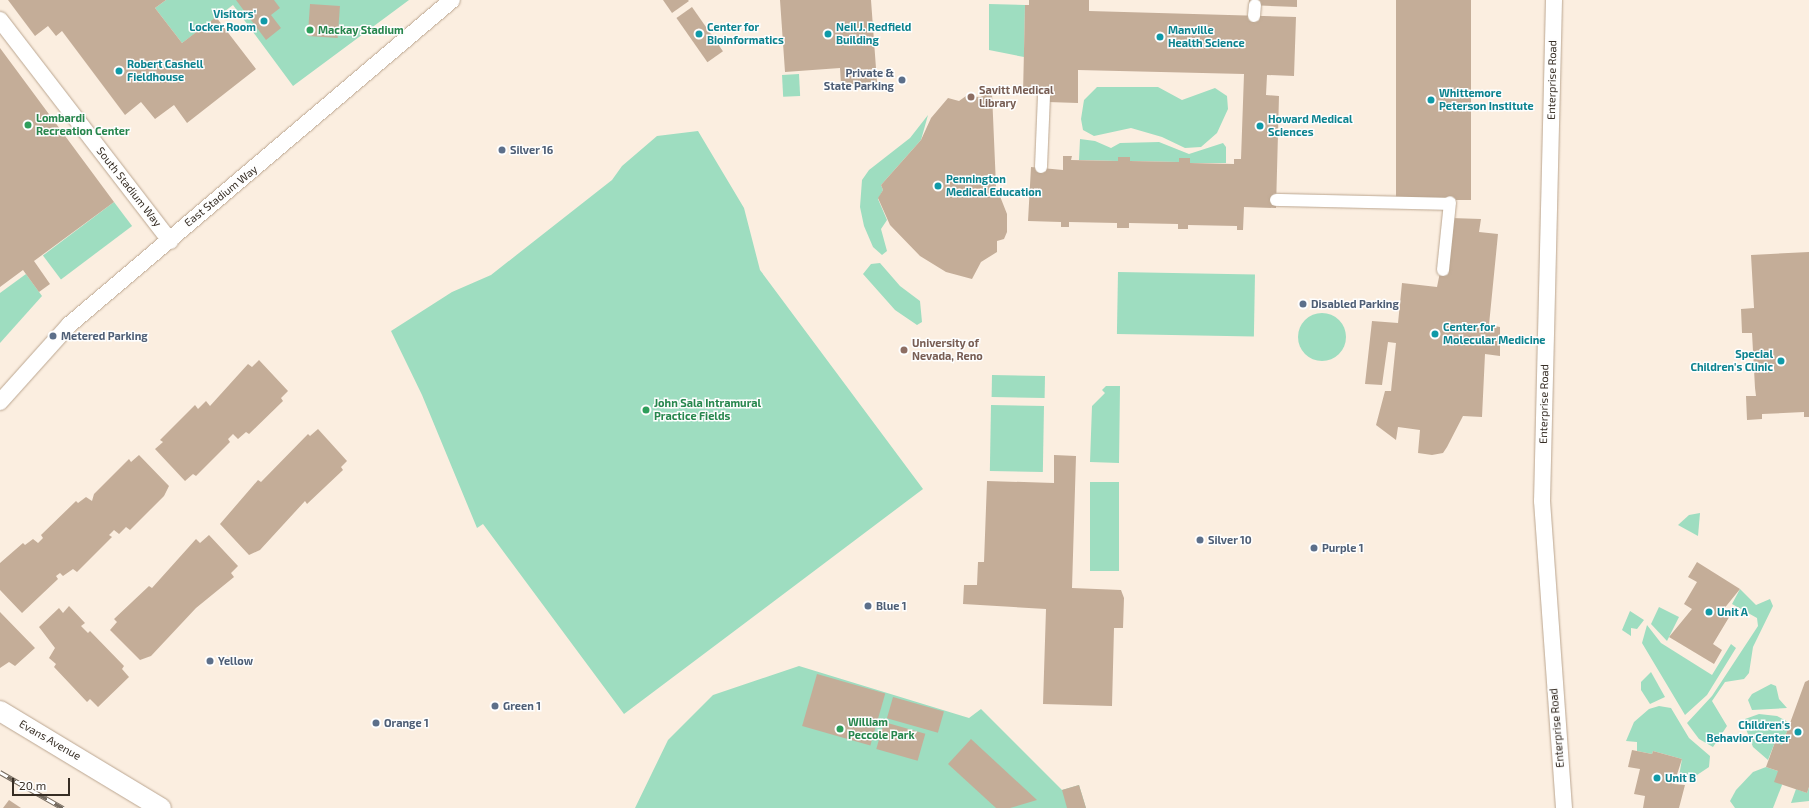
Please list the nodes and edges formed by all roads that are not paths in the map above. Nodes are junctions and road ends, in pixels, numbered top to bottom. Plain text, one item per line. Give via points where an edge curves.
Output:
1 (452, 0) edge
2 (1554, 0) edge
3 (0, 20) edge
4 (1044, 95) dead end
5 (1041, 167) dead end
6 (1276, 200) dead end
7 (170, 240) junction
8 (1443, 270) dead end
9 (0, 402) edge
10 (0, 711) edge
11 (160, 808) edge
12 (1564, 808) edge

1 - 7 street, East Stadium Way
2 - 12 street, Enterprise Road via 1542,501
3 - 7 street, South Stadium Way
4 - 5 street
6 - 8 street via 1450,203
7 - 9 street, East Stadium Way via 69,325
10 - 11 street, Evans Avenue

